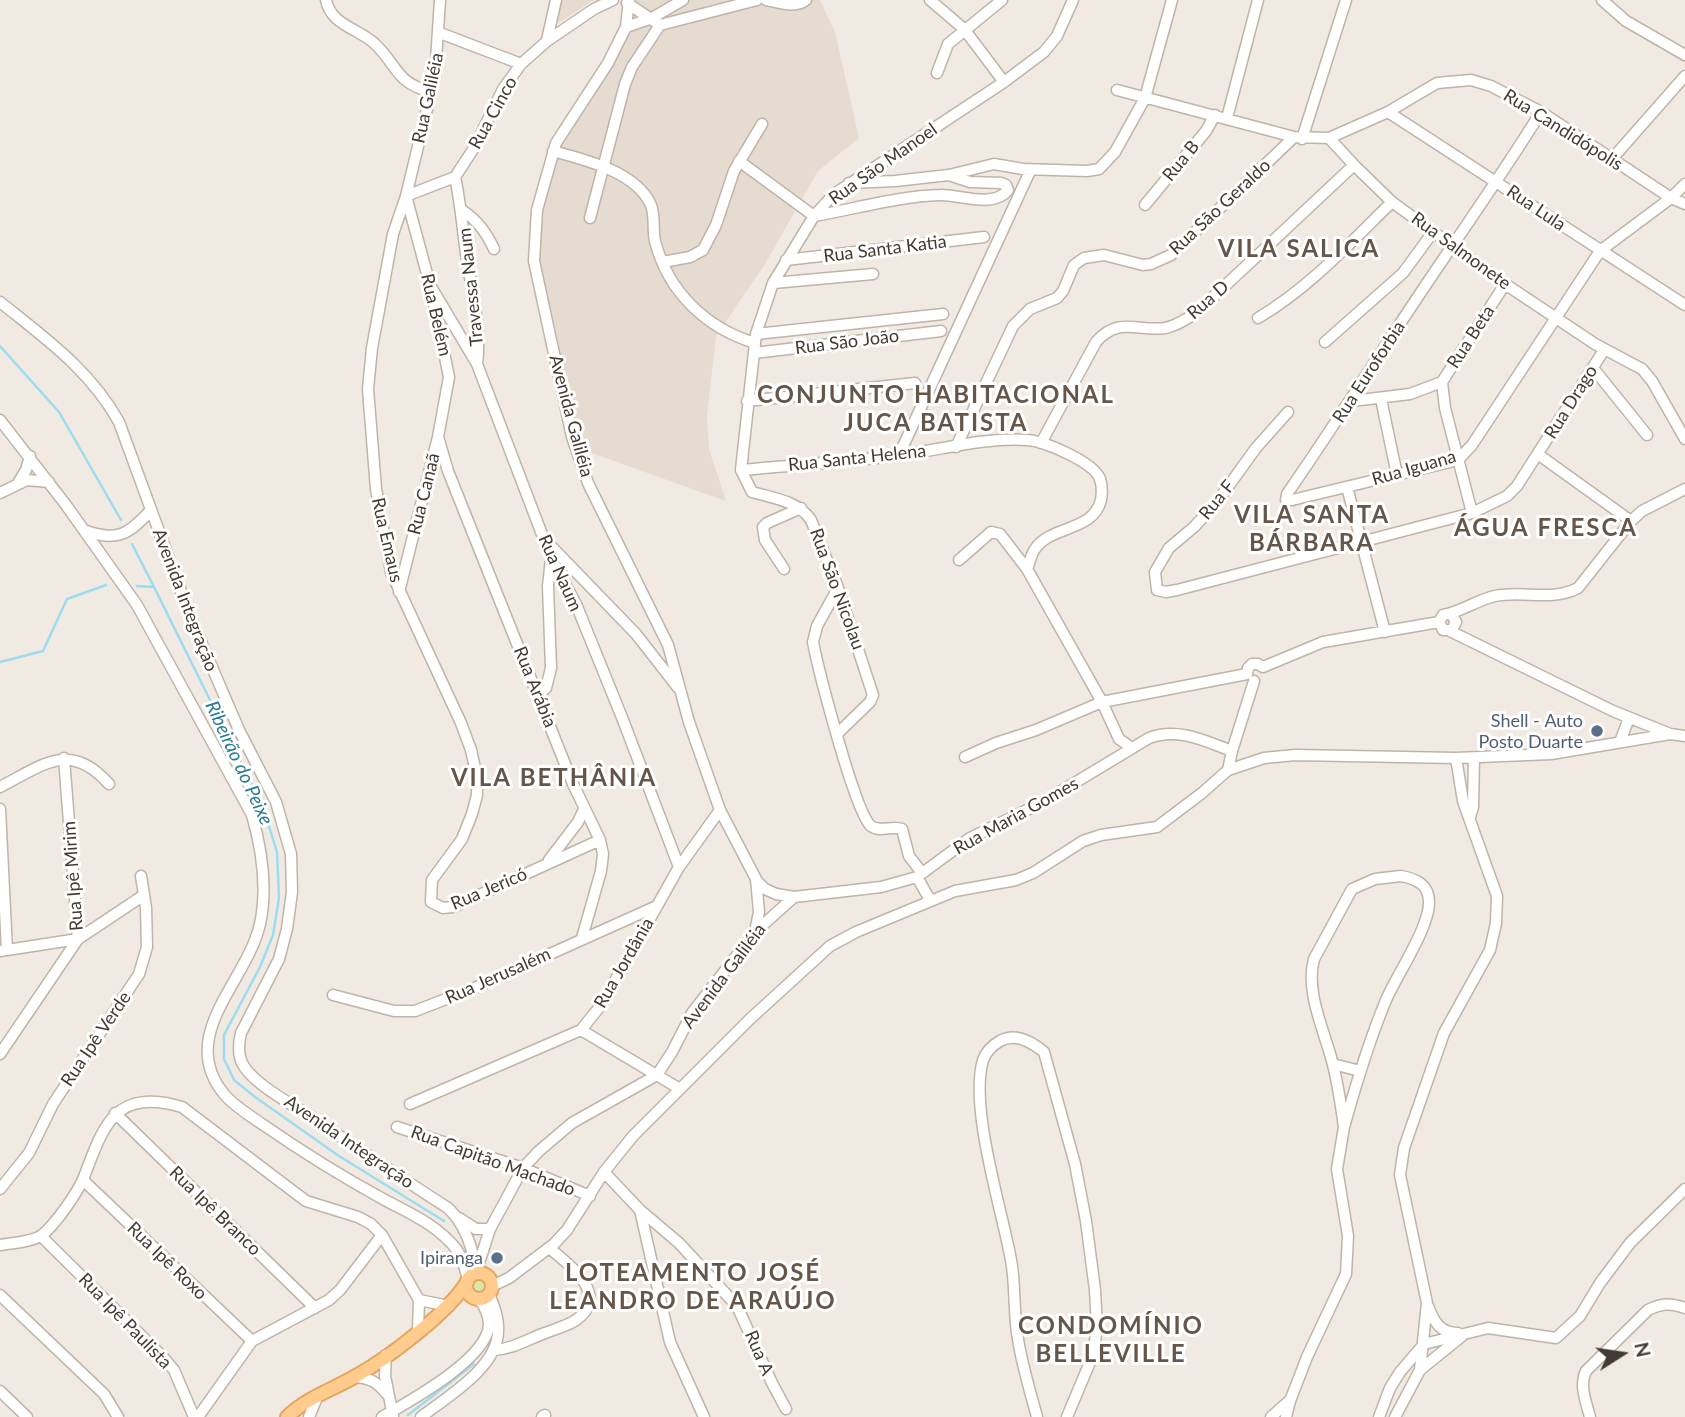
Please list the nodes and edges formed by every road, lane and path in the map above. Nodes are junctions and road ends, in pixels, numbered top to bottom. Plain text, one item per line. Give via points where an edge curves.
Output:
1 (326, 0) edge
2 (440, 0) edge
3 (556, 0) edge
4 (613, 0) edge
5 (683, 0) edge
6 (757, 0) edge
7 (765, 0) edge
8 (806, 0) edge
9 (930, 0) edge
10 (1002, 0) edge
11 (1073, 0) edge
12 (1172, 0) edge
13 (1258, 0) edge
14 (1346, 0) edge
15 (1602, 0) edge
16 (627, 2) edge
17 (656, 22) junction
18 (626, 27) junction
19 (964, 29) junction
20 (440, 33) junction
21 (547, 41) junction
22 (1685, 55) edge
23 (521, 64) junction
24 (937, 73) dead end
25 (1685, 76) edge
26 (1004, 82) junction
27 (1117, 90) dead end
28 (431, 92) junction
29 (1145, 98) junction
30 (1388, 112) junction
31 (1541, 112) junction
32 (1214, 115) junction
33 (1227, 118) junction
34 (762, 124) dead end
35 (1298, 138) junction
36 (1329, 138) junction
37 (553, 151) junction
38 (1612, 159) junction
39 (739, 161) junction
40 (605, 166) junction
41 (1354, 166) junction
42 (1031, 169) junction
43 (949, 175) junction
44 (455, 177) junction
45 (1497, 182) junction
46 (849, 183) junction
47 (1685, 184) edge
48 (406, 196) junction
49 (1671, 198) junction
50 (1392, 202) junction
51 (1685, 204) edge
52 (1145, 205) dead end
53 (462, 209) junction
54 (814, 216) junction
55 (590, 218) dead end
56 (1433, 232) junction
57 (984, 237) dead end
58 (1452, 245) junction
59 (494, 249) dead end
60 (1600, 250) junction
61 (786, 260) junction
62 (663, 262) junction
63 (873, 274) dead end
64 (773, 283) junction
65 (1505, 284) junction
66 (430, 285) junction
67 (0, 302) edge
68 (1685, 305) edge
69 (943, 314) dead end
70 (1556, 316) junction
71 (1258, 318) dead end
72 (941, 331) dead end
73 (1325, 342) dead end
74 (755, 344) junction
75 (1604, 350) junction
76 (477, 365) junction
77 (1593, 368) junction
78 (1442, 382) junction
79 (915, 383) dead end
80 (1381, 399) junction
81 (747, 401) junction
82 (1352, 401) junction
83 (1289, 412) dead end
84 (0, 420) edge
85 (1647, 435) dead end
86 (438, 437) junction
87 (1685, 439) edge
88 (1041, 443) junction
89 (956, 447) junction
90 (899, 455) junction
91 (1539, 455) junction
92 (30, 456) junction
93 (1458, 460) junction
94 (741, 470) junction
95 (1397, 475) junction
96 (49, 482) junction
97 (18, 483) junction
98 (1348, 487) junction
99 (1685, 489) edge
100 (0, 493) edge
101 (1285, 498) joint
102 (801, 508) junction
103 (151, 510) junction
104 (1472, 513) junction
105 (1631, 520) junction
106 (85, 531) junction
107 (544, 539) junction
108 (1360, 542) junction
109 (551, 558) junction
110 (959, 560) dead end
111 (784, 569) dead end
112 (1027, 569) junction
113 (838, 588) junction
114 (1157, 590) joint
115 (399, 592) junction
116 (1452, 615) junction
117 (1439, 622) junction
118 (1450, 631) junction
119 (1385, 632) junction
120 (1251, 677) junction
121 (681, 692) junction
122 (538, 696) junction
123 (1102, 702) junction
124 (1629, 718) junction
125 (837, 734) junction
126 (1670, 734) junction
127 (1685, 736) edge
128 (1119, 739) junction
129 (1620, 742) junction
130 (1132, 748) junction
131 (1232, 751) junction
132 (965, 757) dead end
133 (64, 758) junction
134 (1456, 758) junction
135 (1474, 758) junction
136 (1102, 767) junction
137 (1228, 770) junction
138 (109, 784) dead end
139 (0, 787) edge
140 (0, 809) edge
141 (584, 809) junction
142 (720, 810) junction
143 (1470, 818) junction
144 (600, 840) junction
145 (547, 864) junction
146 (679, 867) junction
147 (920, 875) junction
148 (141, 876) dead end
149 (756, 879) junction
150 (144, 895) junction
151 (794, 897) junction
152 (930, 900) junction
153 (431, 902) joint
154 (657, 905) junction
155 (755, 932) junction
156 (582, 938) junction
157 (78, 939) junction
158 (4, 950) edge
159 (333, 995) dead end
160 (580, 1030) junction
161 (0, 1054) edge
162 (1333, 1065) junction
163 (1360, 1071) junction
164 (657, 1075) junction
165 (680, 1089) junction
166 (410, 1104) dead end
167 (116, 1113) junction
168 (397, 1127) dead end
169 (1344, 1127) junction
170 (523, 1168) junction
171 (604, 1172) junction
172 (83, 1180) junction
173 (0, 1189) edge
174 (1685, 1189) edge
175 (590, 1196) junction
176 (640, 1210) junction
177 (458, 1217) junction
178 (490, 1229) junction
179 (382, 1235) junction
180 (41, 1236) junction
181 (0, 1245) edge
182 (549, 1248) junction
183 (472, 1277) junction
184 (483, 1294) junction
185 (0, 1295) edge
186 (419, 1300) junction
187 (1427, 1303) junction
188 (452, 1304) junction
189 (314, 1308) junction
190 (1685, 1308) edge
191 (418, 1331) junction
192 (1466, 1334) junction
193 (252, 1341) junction
194 (1424, 1344) junction
195 (494, 1350) junction
196 (386, 1355) junction
197 (1420, 1370) junction
198 (355, 1377) junction
199 (0, 1391) edge
200 (318, 1394) junction
201 (387, 1395) junction
202 (695, 1400) junction
203 (1290, 1401) junction
204 (786, 1409) dead end
205 (389, 1415) edge
206 (1038, 1415) edge
207 (27, 1417) edge
208 (118, 1417) edge
209 (196, 1417) edge
210 (287, 1417) edge
211 (309, 1417) edge
212 (421, 1417) edge
213 (696, 1417) edge
214 (704, 1417) edge
215 (1067, 1417) edge
216 (1271, 1417) edge
217 (1286, 1417) edge
218 (1379, 1417) edge
219 (1395, 1417) edge
220 (1590, 1417) edge

1 - 28 street via 338,21 376,45 407,83
2 - 20 street, Rua Galiléia
3 - 21 street
4 - 21 street, Rua Cinco
5 - 17 street
6 - 17 street
7 - 8 street via 793,5
9 - 19 street
10 - 19 street
11 - 26 street, Rua São Manoel via 1057,36 1044,52
12 - 29 street
13 - 33 street
14 - 35 street
15 - 22 street via 1626,21
16 - 17 street
16 - 18 street, Avenida Galiléia
17 - 18 street
17 - 40 street via 625,84
18 - 37 street, Avenida Galiléia
19 - 24 street via 948,44
19 - 26 street
20 - 23 street
20 - 28 street, Rua Galiléia
21 - 23 street, Rua Cinco
23 - 44 street, Rua Cinco
25 - 38 street
26 - 46 street, Rua São Manoel
27 - 29 street, Rua Candidópolis
28 - 48 street, Rua Galiléia
29 - 32 street, Rua Candidópolis
29 - 42 street via 1115,152 1099,169
30 - 31 street, Rua Candidópolis via 1437,83 1471,80
30 - 36 street, Rua Candidópolis
30 - 45 street, Rua Lula
31 - 38 street, Rua Candidópolis
31 - 45 street, Rua Euroforbia
32 - 33 street, Rua Candidópolis
32 - 52 street, Rua B
33 - 35 street, Rua Candidópolis
34 - 39 street
35 - 36 street, Rua Candidópolis
35 - 89 street, Rua São Geraldo via 1171,255 1143,265 1104,255 1074,265 1057,298 1030,309 1013,326
36 - 41 street, Rua Salmonete
37 - 40 street
37 - 121 street, Avenida Galiléia via 537,210 534,261 572,437 588,483 668,645
38 - 49 street, Rua Candidópolis
39 - 54 street
39 - 62 street via 704,250
40 - 55 street
40 - 62 street via 629,181 650,203 653,233
41 - 50 street, Rua Salmonete
41 - 88 street, Rua D via 1189,317 1175,326 1126,326 1104,333
42 - 43 street via 994,164
42 - 90 street
43 - 46 street
43 - 54 street via 970,182 1001,183 1007,192 975,200 940,195
44 - 48 street
44 - 53 street, Travessa Naum
45 - 58 street, Rua Euroforbia
45 - 60 street, Rua Lula
46 - 54 street, Rua São Manoel
47 - 49 street
48 - 66 street, Rua Belém
48 - 115 street, Rua Emaus via 382,285 368,389 379,509
49 - 51 street, Rua Candidópolis
49 - 60 street
50 - 56 street, Rua Salmonete
50 - 71 street via 1308,283
53 - 59 street, Travessa Naum via 475,219
53 - 76 street, Travessa Naum via 478,320
54 - 61 street, Rua São Manoel
56 - 58 street, Rua Salmonete
56 - 73 street via 1403,273
57 - 61 street, Rua Santa Katia
58 - 65 street, Rua Salmonete
58 - 82 street, Rua Euroforbia
60 - 68 street, Rua Lula
60 - 70 street, Rua Iguana
61 - 64 street, Rua São Manoel
62 - 74 street via 685,300 726,332
63 - 64 street, Rua Santa Katia
64 - 74 street, Rua São Manoel
65 - 70 street, Rua Salmonete
65 - 78 street, Rua Beta
66 - 76 street, Rua Naum
66 - 86 street, Rua Belém via 449,377
67 - 103 street, Avenida Integração via 74,362 103,395 126,437
69 - 74 street, Rua São João
70 - 75 street, Rua Salmonete
70 - 93 street, Rua Iguana
72 - 74 street, Rua São João
74 - 81 street, Rua São Manoel
75 - 77 street, Rua Drago
75 - 87 street, Rua Salmonete via 1642,369
76 - 107 street, Rua Naum
77 - 85 street
77 - 91 street, Rua Drago
78 - 80 street, Rua Beta
78 - 93 street
79 - 81 street
80 - 82 street, Rua Beta
80 - 95 street
81 - 94 street, Rua São Manoel
82 - 101 street, Rua Euroforbia
83 - 114 street, Rua F via 1217,502 1169,548 1155,572
84 - 92 street, Avenida Integração
86 - 115 street, Rua Canaã
86 - 122 street, Rua Arábia
88 - 89 street, Rua Santa Helena via 1013,440
88 - 112 street, Rua Santa Helena via 1095,471 1101,502 1089,519 1041,542
89 - 90 street, Rua Santa Helena
90 - 94 street, Rua Santa Helena
91 - 104 street, Rua Drago via 1507,496
91 - 105 street
92 - 96 street, Avenida Integração
92 - 97 street
93 - 95 street, Rua Iguana
93 - 104 street
94 - 102 street, Rua São Nicolau via 752,492
95 - 98 street, Rua Iguana
96 - 97 street
96 - 106 street, Avenida Integração
97 - 100 street
98 - 101 street, Rua Iguana
98 - 108 street
99 - 105 street
102 - 111 street via 763,527 765,540
102 - 113 street, Rua São Nicolau via 811,520
103 - 106 street via 123,534 100,536
103 - 177 street, Avenida Integração via 217,681 276,802 291,853 287,929 279,959 241,1033 240,1057 255,1078
104 - 108 street, Rua Drago
105 - 116 street via 1583,583 1572,590 1542,596 1498,596
106 - 183 street, Avenida Integração via 137,605 197,712 252,815 261,850 260,922 212,1025 207,1044 210,1071 237,1106 294,1146 436,1228 457,1250
107 - 109 street, Rua Naum
107 - 121 street via 636,634
108 - 114 street, Rua Drago via 1177,590
108 - 119 street
109 - 122 street via 551,668 546,688
109 - 146 street, Rua Naum via 576,604
110 - 112 street via 986,535 996,532
112 - 123 street
113 - 125 street via 813,642
113 - 125 street, Rua São Nicolau via 873,695
115 - 153 street, Rua Emaus via 461,723 477,776 472,814 462,839 432,880
116 - 117 street via 1443,615
116 - 118 street via 1456,622
117 - 118 street via 1441,629
117 - 119 street
118 - 124 street
119 - 120 street via 1323,642 1263,667 1263,676
120 - 123 street
120 - 131 street
121 - 142 street, Avenida Galiléia
122 - 141 street, Rua Arábia
123 - 128 street
123 - 132 street
124 - 126 street
124 - 129 street
125 - 147 street via 866,820 876,829 902,829
126 - 127 street
126 - 129 street
128 - 130 street
128 - 136 street
129 - 135 street via 1551,754
130 - 131 street, Rua Maria Gomes via 1170,733 1186,734
130 - 136 street, Rua Maria Gomes
131 - 137 street
133 - 138 street via 80,760
133 - 139 street
133 - 157 street, Rua Ipê Mirim
134 - 135 street
134 - 137 street via 1295,755 1264,758
134 - 143 street
135 - 143 street
136 - 147 street, Rua Maria Gomes via 970,838
137 - 152 street via 1157,827 1101,835 1016,880
140 - 158 street
141 - 144 street, Rua Arábia
141 - 145 street, Rua Jericó
142 - 146 street, Rua Jordânia
142 - 149 street, Avenida Galiléia
143 - 187 street via 1497,896 1496,923 1490,950 1444,1033 1411,1124 1400,1175
144 - 145 street, Rua Jericó
144 - 156 street, Rua Arábia via 601,871
145 - 153 street, Rua Jericó via 453,907
146 - 154 street, Rua Jordânia
147 - 151 street, Rua Maria Gomes via 868,889
147 - 152 street
148 - 150 street, Rua Ipê Verde
149 - 151 street via 765,889
149 - 155 street via 759,912
150 - 157 street
150 - 173 street, Rua Ipê Verde via 147,947 139,974 53,1104 29,1153
151 - 155 street, Avenida Galiléia
152 - 165 street via 830,946
154 - 156 street, Rua Jerusalém
154 - 160 street, Rua Jordânia via 602,1004
155 - 164 street, Avenida Galiléia via 692,1013
156 - 159 street, Rua Jerusalém via 415,1011 394,1011
157 - 158 street
157 - 161 street, Rua Ipê Mirim
160 - 164 street
160 - 166 street, Rua Jordânia
162 - 163 street
162 - 163 street via 1313,991 1310,971 1314,959 1352,889 1375,879 1414,879 1427,891 1427,919 1387,999
162 - 169 street
163 - 169 street
164 - 165 street
164 - 170 street, Avenida Galiléia via 572,1123
165 - 171 street
167 - 172 street via 101,1133
167 - 179 street via 149,1100 182,1107 306,1201 359,1217
167 - 189 street, Rua Ipê Branco
168 - 170 street, Rua Capitão Machado
169 - 203 street via 1338,1169 1348,1236 1346,1274
170 - 175 street, Rua Capitão Machado
170 - 178 street, Avenida Galiléia
171 - 175 street
171 - 176 street, Rua A
172 - 180 street
172 - 193 street, Rua Ipê Roxo
174 - 192 street via 1630,1243 1580,1316 1556,1338 1488,1328
175 - 182 street
176 - 202 street via 670,1342
176 - 204 street, Rua A via 679,1243 737,1306
177 - 178 street via 476,1229
177 - 183 street via 475,1258
178 - 183 street, Avenida Galiléia
179 - 186 street
179 - 189 street via 340,1290
180 - 181 street
180 - 209 street, Rua Ipê Paulista via 174,1370
182 - 184 street
182 - 195 street via 583,1278 589,1301 583,1313 564,1325
183 - 184 main road via 467,1291
183 - 184 main road via 488,1277
183 - 188 main road
184 - 188 main road
184 - 195 street via 499,1329
184 - 205 street via 489,1327 477,1350 433,1387
185 - 208 street via 104,1394
186 - 188 street
186 - 191 street
187 - 192 street via 1442,1329
187 - 194 street
188 - 191 main road
189 - 193 street
190 - 220 street via 1672,1303 1648,1310 1586,1371 1583,1387
191 - 196 main road
192 - 194 street
192 - 197 street
193 - 209 street
194 - 197 street
194 - 218 street via 1390,1388
195 - 212 street via 487,1363
196 - 198 main road
196 - 201 street
197 - 219 street
198 - 200 main road
198 - 201 street via 369,1378
199 - 207 street
200 - 210 main road
200 - 211 street
201 - 205 street
202 - 213 street
202 - 214 street
203 - 216 street
203 - 217 street
206 - 215 street via 1018,1339 1012,1265 981,1109 983,1061 1002,1039 1029,1040 1044,1052 1086,1221 1097,1328 1093,1355

